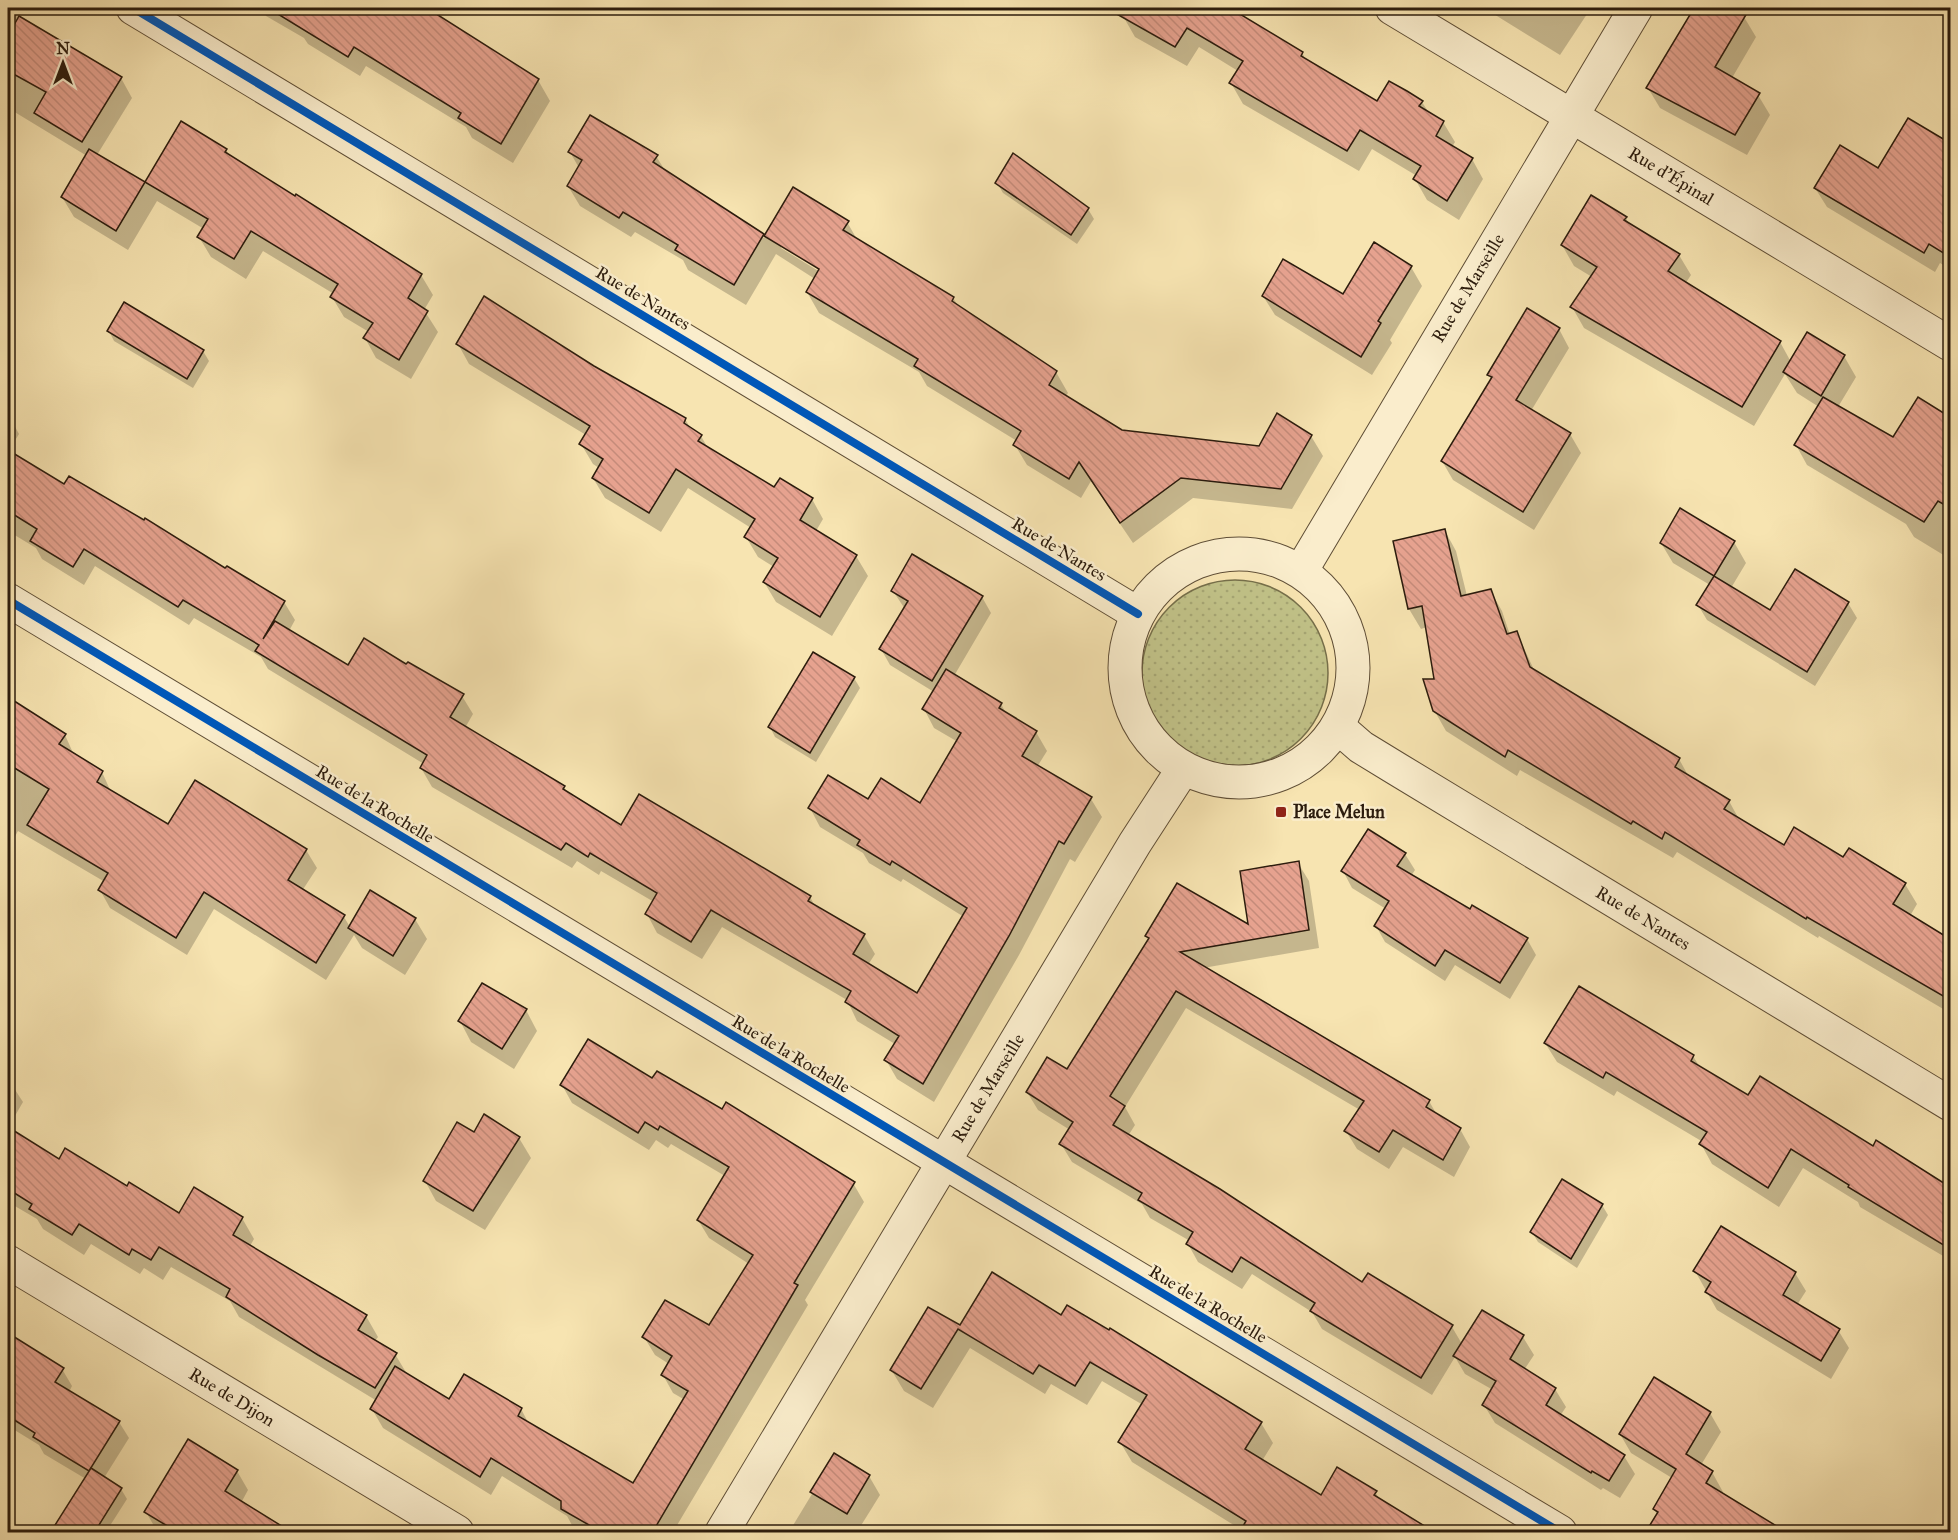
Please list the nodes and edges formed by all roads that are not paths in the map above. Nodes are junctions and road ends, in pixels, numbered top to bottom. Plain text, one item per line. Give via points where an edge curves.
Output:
1 (133, 8) edge
2 (1392, 8) edge
3 (1636, 8) edge
4 (1570, 116) junction
5 (1950, 344) edge
6 (1301, 571) junction
7 (8, 600) edge
8 (1138, 614) junction
9 (1338, 727) junction
10 (1183, 769) junction
11 (1950, 1104) edge
12 (943, 1163) junction
13 (8, 1262) edge
14 (457, 1533) edge
15 (722, 1533) edge
16 (1560, 1533) edge

1 - 8 street, Rue de Nantes
2 - 4 street, Rue d'Épinal
3 - 4 street, Rue de Marseille
4 - 5 street, Rue d'Épinal
4 - 6 street, Rue de Marseille
6 - 8 street via 1273,558 1245,554 1213,556 1182,568 1157,588
6 - 9 street via 1331,599 1347,629 1354,662 1351,695
7 - 12 street, Rue de la Rochelle
8 - 10 street via 1126,647 1124,683 1135,717 1155,747
9 - 10 street via 1316,754 1286,773 1252,782 1216,781
9 - 11 street, Rue de Nantes via 1361,747
10 - 12 street, Rue de Marseille
12 - 15 street, Rue de Marseille
12 - 16 street, Rue de la Rochelle
13 - 14 street, Rue de Dijon

